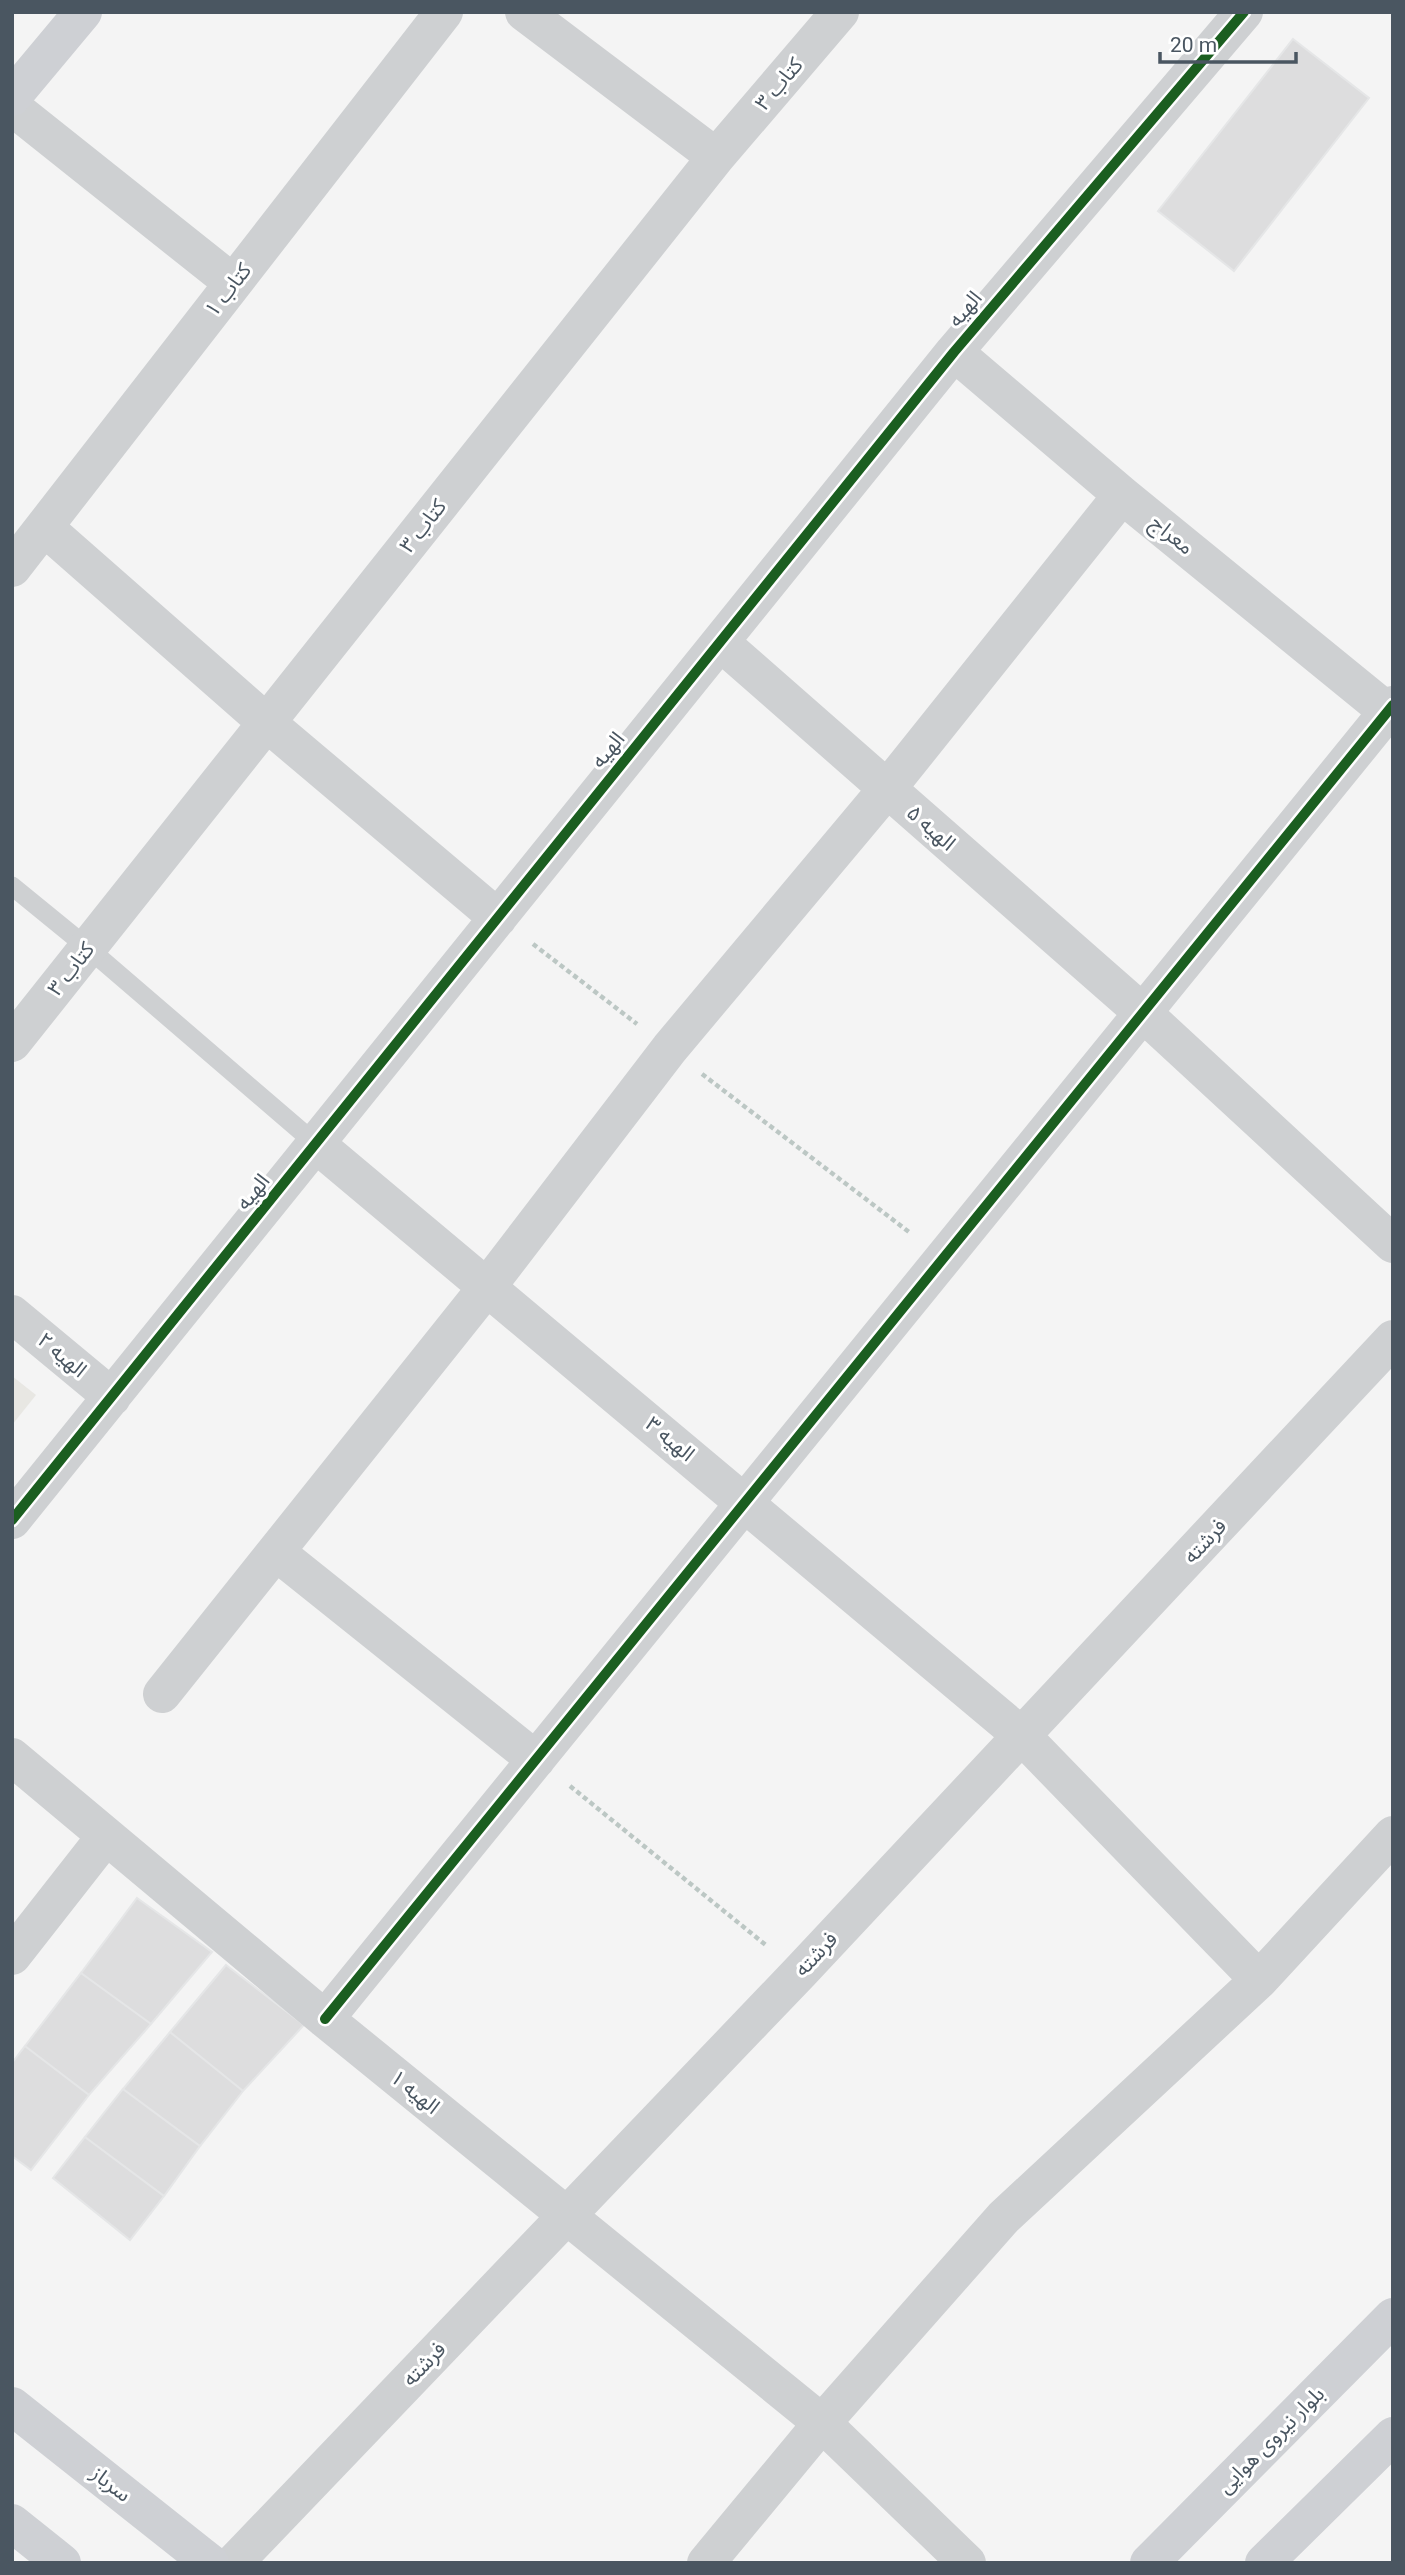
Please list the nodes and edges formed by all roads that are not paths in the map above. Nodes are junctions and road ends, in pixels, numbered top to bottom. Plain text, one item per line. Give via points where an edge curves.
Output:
1 (83, 12) edge
2 (444, 12) edge
3 (524, 12) edge
4 (840, 12) edge
5 (1244, 12) edge
6 (12, 97) edge
7 (12, 107) edge
8 (716, 157) junction
9 (233, 283) junction
10 (954, 352) junction
11 (1122, 495) junction
12 (44, 527) junction
13 (12, 568) edge
14 (720, 642) junction
15 (1391, 710) edge
16 (267, 723) junction
17 (887, 789) junction
18 (12, 886) edge
19 (498, 918) junction
20 (88, 947) junction
21 (1143, 1013) junction
22 (12, 1043) edge
23 (316, 1144) junction
24 (1393, 1244) edge
25 (487, 1287) junction
26 (12, 1314) edge
27 (1393, 1339) edge
28 (112, 1397) junction
29 (746, 1503) junction
30 (12, 1520) edge
31 (276, 1552) junction
32 (162, 1694) dead end
33 (1022, 1736) junction
34 (12, 1758) edge
35 (536, 1760) junction
36 (1393, 1835) edge
37 (106, 1836) junction
38 (12, 1956) edge
39 (1259, 1980) junction
40 (325, 2019) junction
41 (567, 2215) junction
42 (1393, 2317) edge
43 (12, 2406) edge
44 (822, 2423) junction
45 (1393, 2435) edge
46 (12, 2524) edge
47 (62, 2563) edge
48 (209, 2563) edge
49 (234, 2563) edge
50 (706, 2563) edge
51 (967, 2563) edge
52 (1149, 2563) edge
53 (1264, 2563) edge

1 - 6 street
2 - 9 street, کتاب ۱
3 - 8 street
4 - 8 street, کتاب ۳
5 - 10 street, الهیه
7 - 9 street
8 - 16 street, کتاب ۳
9 - 12 street, کتاب ۱
10 - 11 street, معراج
10 - 14 street, الهیه
11 - 15 street, معراج
11 - 17 street
12 - 13 street, کتاب ۱
12 - 16 street
14 - 17 street, الهیه ۵
14 - 19 street, الهیه
15 - 21 street
16 - 19 street
16 - 20 street, کتاب ۳
17 - 21 street, الهیه ۵
17 - 25 street via 670,1048
18 - 20 lane
19 - 23 street, الهیه
20 - 22 street, کتاب ۳
20 - 23 lane
21 - 24 street, الهیه ۵
21 - 29 street
23 - 25 street, الهیه ۳
23 - 28 street, الهیه
25 - 29 street, الهیه ۳
25 - 31 street
26 - 28 street, الهیه ۲
27 - 33 street, فرشته
28 - 30 street, الهیه
29 - 33 street, الهیه ۳
29 - 35 street
31 - 32 street
31 - 35 street
33 - 39 street, الهیه ۳
33 - 41 street, فرشته
34 - 37 street, الهیه ۱
35 - 40 street
36 - 39 street
37 - 38 street
37 - 40 street, الهیه ۱
39 - 44 street via 1003,2218
40 - 41 street, الهیه ۱
41 - 44 street, الهیه ۱
41 - 49 street, فرشته
42 - 52 street, بلوار نیروی هوایی
43 - 48 street, سرباز
44 - 50 street
44 - 51 street, الهیه ۱
45 - 53 street
46 - 47 street

